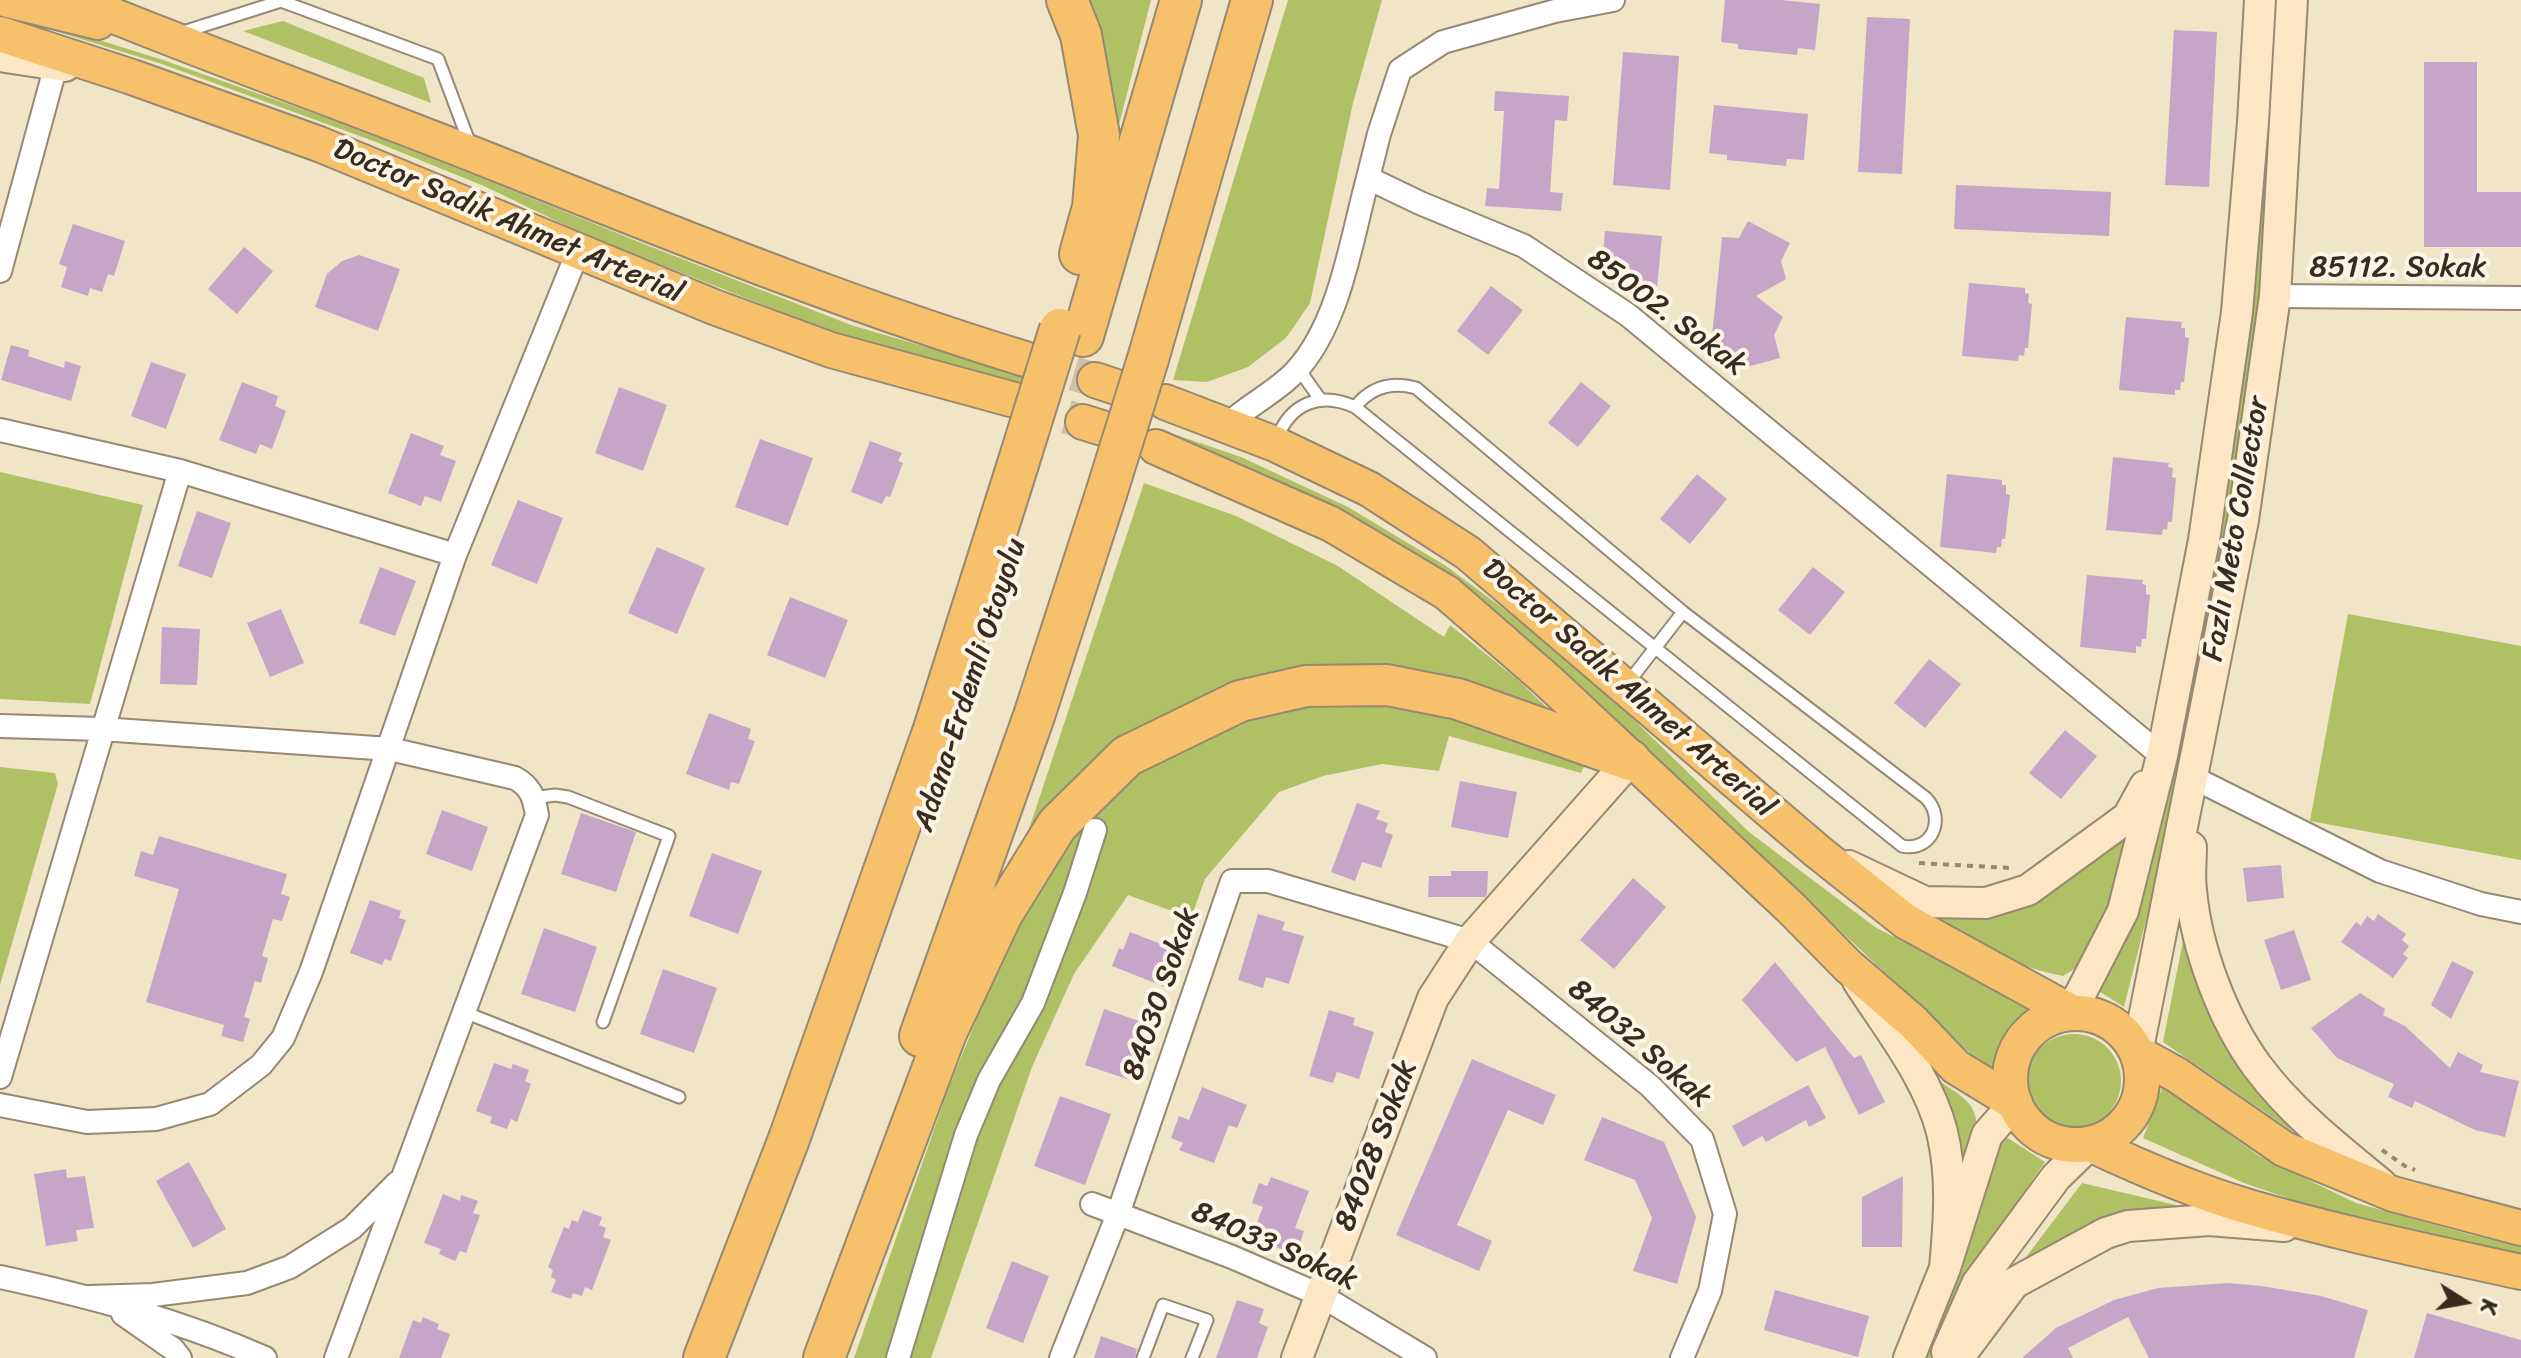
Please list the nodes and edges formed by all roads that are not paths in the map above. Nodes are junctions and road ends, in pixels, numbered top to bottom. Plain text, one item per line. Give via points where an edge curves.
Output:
1 (8, 0) edge
2 (75, 0) edge
3 (1067, 0) edge
4 (1181, 0) edge
5 (1252, 0) edge
6 (1275, 0) edge
7 (1613, 0) edge
8 (2260, 0) edge
9 (2292, 0) edge
10 (0, 34) edge
11 (164, 37) junction
12 (0, 56) edge
13 (56, 65) junction
14 (132, 77) junction
15 (1215, 130) junction
16 (474, 155) junction
17 (1368, 178) junction
18 (579, 249) junction
19 (0, 271) edge
20 (2275, 296) junction
21 (2521, 298) edge
22 (1072, 332) junction
23 (1025, 359) tunnel mouth
24 (1298, 368) junction
25 (1320, 399) junction
26 (1018, 401) tunnel mouth
27 (1165, 402) dead end
28 (1355, 407) junction
29 (1227, 425) junction
30 (0, 430) edge
31 (1275, 444) junction
32 (1156, 447) dead end
33 (1029, 468) junction
34 (180, 471) junction
35 (455, 555) junction
36 (1683, 612) junction
37 (1654, 649) junction
38 (1626, 686) junction
39 (0, 726) edge
40 (101, 729) junction
41 (390, 749) junction
42 (2162, 756) junction
43 (1630, 760) junction
44 (2192, 777) junction
45 (534, 798) junction
46 (1095, 830) dead end
47 (1817, 851) junction
48 (2521, 912) edge
49 (1470, 941) junction
50 (1848, 966) junction
51 (464, 1012) junction
52 (2071, 1012) junction
53 (603, 1022) dead end
54 (2137, 1053) junction
55 (0, 1077) edge
56 (679, 1097) dead end
57 (2015, 1103) junction
58 (0, 1105) edge
59 (2090, 1144) junction
60 (403, 1176) junction
61 (2393, 1194) junction
62 (1092, 1204) dead end
63 (1118, 1214) junction
64 (2521, 1228) edge
65 (2381, 1241) junction
66 (1945, 1268) junction
67 (2521, 1272) edge
68 (0, 1277) edge
69 (1320, 1295) junction
70 (90, 1297) junction
71 (180, 1358) edge
72 (265, 1358) edge
73 (336, 1358) edge
74 (704, 1358) edge
75 (724, 1358) edge
76 (800, 1358) edge
77 (824, 1358) edge
78 (898, 1358) edge
79 (1061, 1358) edge
80 (1143, 1358) edge
81 (1192, 1358) edge
82 (1297, 1358) edge
83 (1425, 1358) edge
84 (1682, 1358) edge
85 (1909, 1358) edge
86 (1945, 1358) edge
87 (1958, 1358) edge

1 - 11 main road, Doctor Sadık Ahmet Arterial
2 - 11 main road, Doctor Sadık Ahmet Arterial
3 - 22 highway via 1081,35 1099,135
4 - 22 highway, Adana-Erdemli Otoyolu
5 - 15 highway
6 - 15 highway via 1269,24
7 - 17 street via 1443,42 1400,70
8 - 42 main road, Fazlı Meto Collector via 2237,312 2204,540
9 - 20 main road, Fazlı Meto Collector
10 - 14 main road, Doctor Sadık Ahmet Arterial
11 - 16 main road, Doctor Sadık Ahmet Arterial
11 - 16 lane via 281,1 438,59
12 - 13 main road
13 - 14 main road
13 - 19 street
14 - 18 main road, Doctor Sadık Ahmet Arterial via 319,144
15 - 76 highway, bridge via 1148,359 1029,728
16 - 23 main road, Doctor Sadık Ahmet Arterial via 681,238
17 - 24 street via 1329,318
17 - 42 street, 85002. Sokak via 1524,246 1628,315
18 - 26 main road, Doctor Sadık Ahmet Arterial via 831,350
18 - 35 street
20 - 21 street, 85112. Sokak
20 - 44 main road, Fazlı Meto Collector via 2243,520
22 - 33 highway, Adana-Erdemli Otoyolu
24 - 25 lane
24 - 29 street
25 - 28 lane
25 - 31 lane via 1289,416
27 - 29 main road, Doctor Sadık Ahmet Arterial
28 - 36 lane via 1381,387 1416,388
28 - 37 lane
29 - 31 main road, Doctor Sadık Ahmet Arterial
30 - 34 street
31 - 38 main road, Doctor Sadık Ahmet Arterial via 1369,489 1468,553
32 - 43 main road, Doctor Sadık Ahmet Arterial via 1331,524 1447,593
33 - 74 highway via 789,1139
33 - 75 highway, Adana-Erdemli Otoyolu via 959,732 819,1120
34 - 35 street
34 - 40 street
35 - 41 street
36 - 37 lane
36 - 37 lane via 1926,798 1936,812 1931,837 1918,846 1902,846
37 - 38 lane
38 - 47 main road, Doctor Sadık Ahmet Arterial
39 - 40 street
40 - 41 street
40 - 55 street
41 - 45 street via 515,778 527,784
41 - 58 street via 311,972 283,1038 261,1065 210,1104 156,1119 87,1122
42 - 47 main road via 2128,817 2028,890 1986,903 1925,902
42 - 52 main road, Fazlı Meto Collector via 2123,911
43 - 49 main road, 84028 Sokak
43 - 50 main road, Doctor Sadık Ahmet Arterial
43 - 77 highway via 1458,699 1387,685 1306,686 1240,701 1127,756 1057,825 1002,914 946,1033
44 - 48 street via 2380,871
44 - 54 main road, Fazlı Meto Collector
44 - 61 main road via 2191,891 2223,1010 2257,1067 2321,1135
45 - 51 street via 537,815
45 - 53 lane via 568,797 669,836
46 - 78 street via 1033,1003 989,1080 966,1135
47 - 52 main road, Doctor Sadık Ahmet Arterial via 1905,921
49 - 63 street, 84030 Sokak via 1268,881 1232,881
49 - 69 main road, 84028 Sokak via 1433,998
49 - 84 street, 84032 Sokak via 1650,1086 1702,1139 1725,1214 1710,1291
50 - 57 main road, Doctor Sadık Ahmet Arterial via 1956,1067
50 - 66 main road via 1922,1083 1942,1133 1950,1202
51 - 56 lane
51 - 60 street
52 - 54 main road via 2114,1023
52 - 57 main road via 2049,1017 2017,1048 2010,1069
54 - 59 main road via 2143,1082 2138,1104 2127,1123
54 - 61 main road via 2284,1149
57 - 59 main road via 2030,1128 2048,1140
57 - 66 main road via 1987,1135
59 - 65 main road via 2246,1206
59 - 86 main road via 2048,1187 1977,1284
60 - 70 street via 352,1228 290,1267 247,1283
60 - 73 street
61 - 64 main road
62 - 63 street, 84033 Sokak
63 - 69 street, 84033 Sokak
63 - 79 street, 84030 Sokak
65 - 67 main road
65 - 87 main road via 2209,1220 2128,1226 2014,1283
66 - 85 main road
68 - 70 street
69 - 82 main road, 84028 Sokak
69 - 83 street, 84033 Sokak
70 - 71 street via 132,1319
70 - 72 street via 207,1333
80 - 81 lane via 1163,1305 1207,1320

